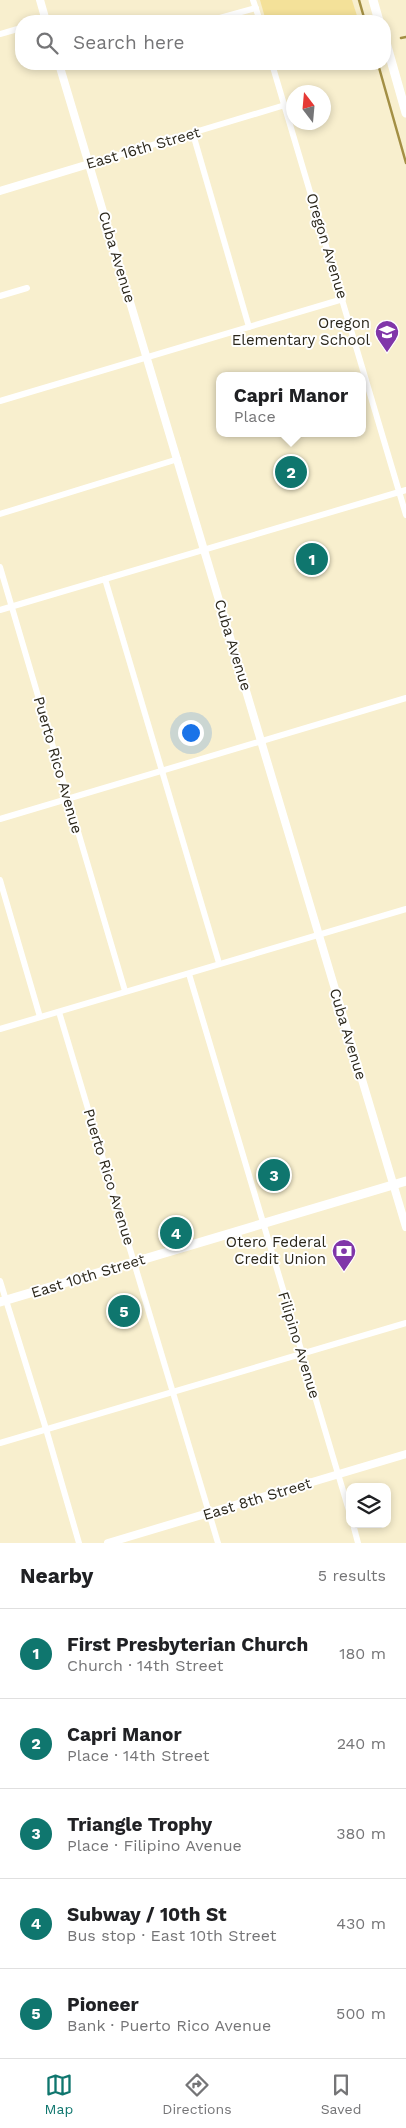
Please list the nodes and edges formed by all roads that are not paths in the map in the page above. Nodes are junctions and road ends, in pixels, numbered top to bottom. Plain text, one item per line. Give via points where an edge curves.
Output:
1 (40, 0) edge
2 (253, 0) edge
3 (373, 0) edge
4 (256, 8) junction
5 (44, 15) edge
6 (231, 15) edge
7 (258, 15) edge
8 (378, 15) edge
9 (15, 30) edge
10 (0, 34) edge
11 (391, 60) edge
12 (63, 70) edge
13 (274, 70) edge
14 (285, 105) junction
15 (405, 107) edge
16 (193, 134) junction
17 (89, 164) junction
18 (0, 191) edge
19 (27, 288) dead end
20 (0, 296) edge
21 (343, 299) junction
22 (249, 327) junction
23 (148, 357) junction
24 (366, 372) edge
25 (366, 373) edge
26 (0, 401) edge
27 (178, 459) junction
28 (403, 491) edge
29 (0, 514) edge
30 (406, 515) edge
31 (205, 550) junction
32 (0, 568) edge
33 (105, 579) junction
34 (11, 607) junction
35 (0, 610) edge
36 (406, 698) edge
37 (262, 741) junction
38 (162, 772) junction
39 (68, 800) junction
40 (0, 819) edge
41 (0, 880) edge
42 (406, 909) edge
43 (318, 934) junction
44 (220, 963) junction
45 (189, 974) junction
46 (125, 991) junction
47 (59, 1012) junction
48 (40, 1017) junction
49 (0, 1029) edge
50 (406, 1181) edge
51 (394, 1185) junction
52 (263, 1224) junction
53 (406, 1227) edge
54 (134, 1262) junction
55 (0, 1281) edge
56 (3, 1301) edge
57 (406, 1323) edge
58 (302, 1353) junction
59 (173, 1392) junction
60 (46, 1429) junction
61 (0, 1443) edge
62 (406, 1454) edge
63 (338, 1475) junction
64 (346, 1501) edge
65 (209, 1514) junction
66 (354, 1528) edge
67 (79, 1543) edge
68 (108, 1543) edge
69 (218, 1543) edge
70 (358, 1543) edge

1 - 5 street
2 - 4 street
3 - 8 main road
4 - 6 street
4 - 7 street
9 - 10 street
11 - 15 main road
12 - 17 street, Cuba Avenue
13 - 14 street, Oregon Avenue
14 - 16 street, East 16th Street
14 - 21 street, Oregon Avenue
16 - 17 street, East 16th Street
16 - 22 street
17 - 18 street, East 16th Street
17 - 23 street, Cuba Avenue
19 - 20 street
21 - 22 street
21 - 24 street, Oregon Avenue
22 - 23 street
23 - 26 street
23 - 27 street, Cuba Avenue
25 - 28 street, Oregon Avenue
27 - 29 street
27 - 31 street, Cuba Avenue
28 - 30 street, Oregon Avenue
28 - 31 street
31 - 33 street
31 - 37 street, Cuba Avenue
32 - 34 street, Puerto Rico Avenue
33 - 34 street
33 - 38 street
34 - 35 street
34 - 39 street, Puerto Rico Avenue
36 - 37 street
37 - 38 street
37 - 43 street, Cuba Avenue
38 - 39 street
38 - 44 street
39 - 40 street
39 - 46 street, Puerto Rico Avenue
41 - 48 street
42 - 43 street
43 - 44 street
43 - 51 street, Cuba Avenue
44 - 45 street
45 - 46 street
45 - 52 street, Filipino Avenue
46 - 47 street
47 - 48 street
47 - 54 street, Puerto Rico Avenue
48 - 49 street
50 - 51 main road, East 10th Street
51 - 52 main road, East 10th Street
51 - 53 street, Cuba Avenue
52 - 54 main road, East 10th Street
52 - 58 street, Filipino Avenue
54 - 56 main road, East 10th Street
54 - 59 street, Puerto Rico Avenue
55 - 56 street
56 - 60 street
57 - 58 street
58 - 59 street
58 - 63 street, Filipino Avenue
59 - 60 street
59 - 65 street, Puerto Rico Avenue
60 - 61 street
60 - 67 street
62 - 63 street, East 8th Street
63 - 64 street, Filipino Avenue
63 - 65 street, East 8th Street
65 - 68 street, East 8th Street
65 - 69 street, Puerto Rico Avenue
66 - 70 street

